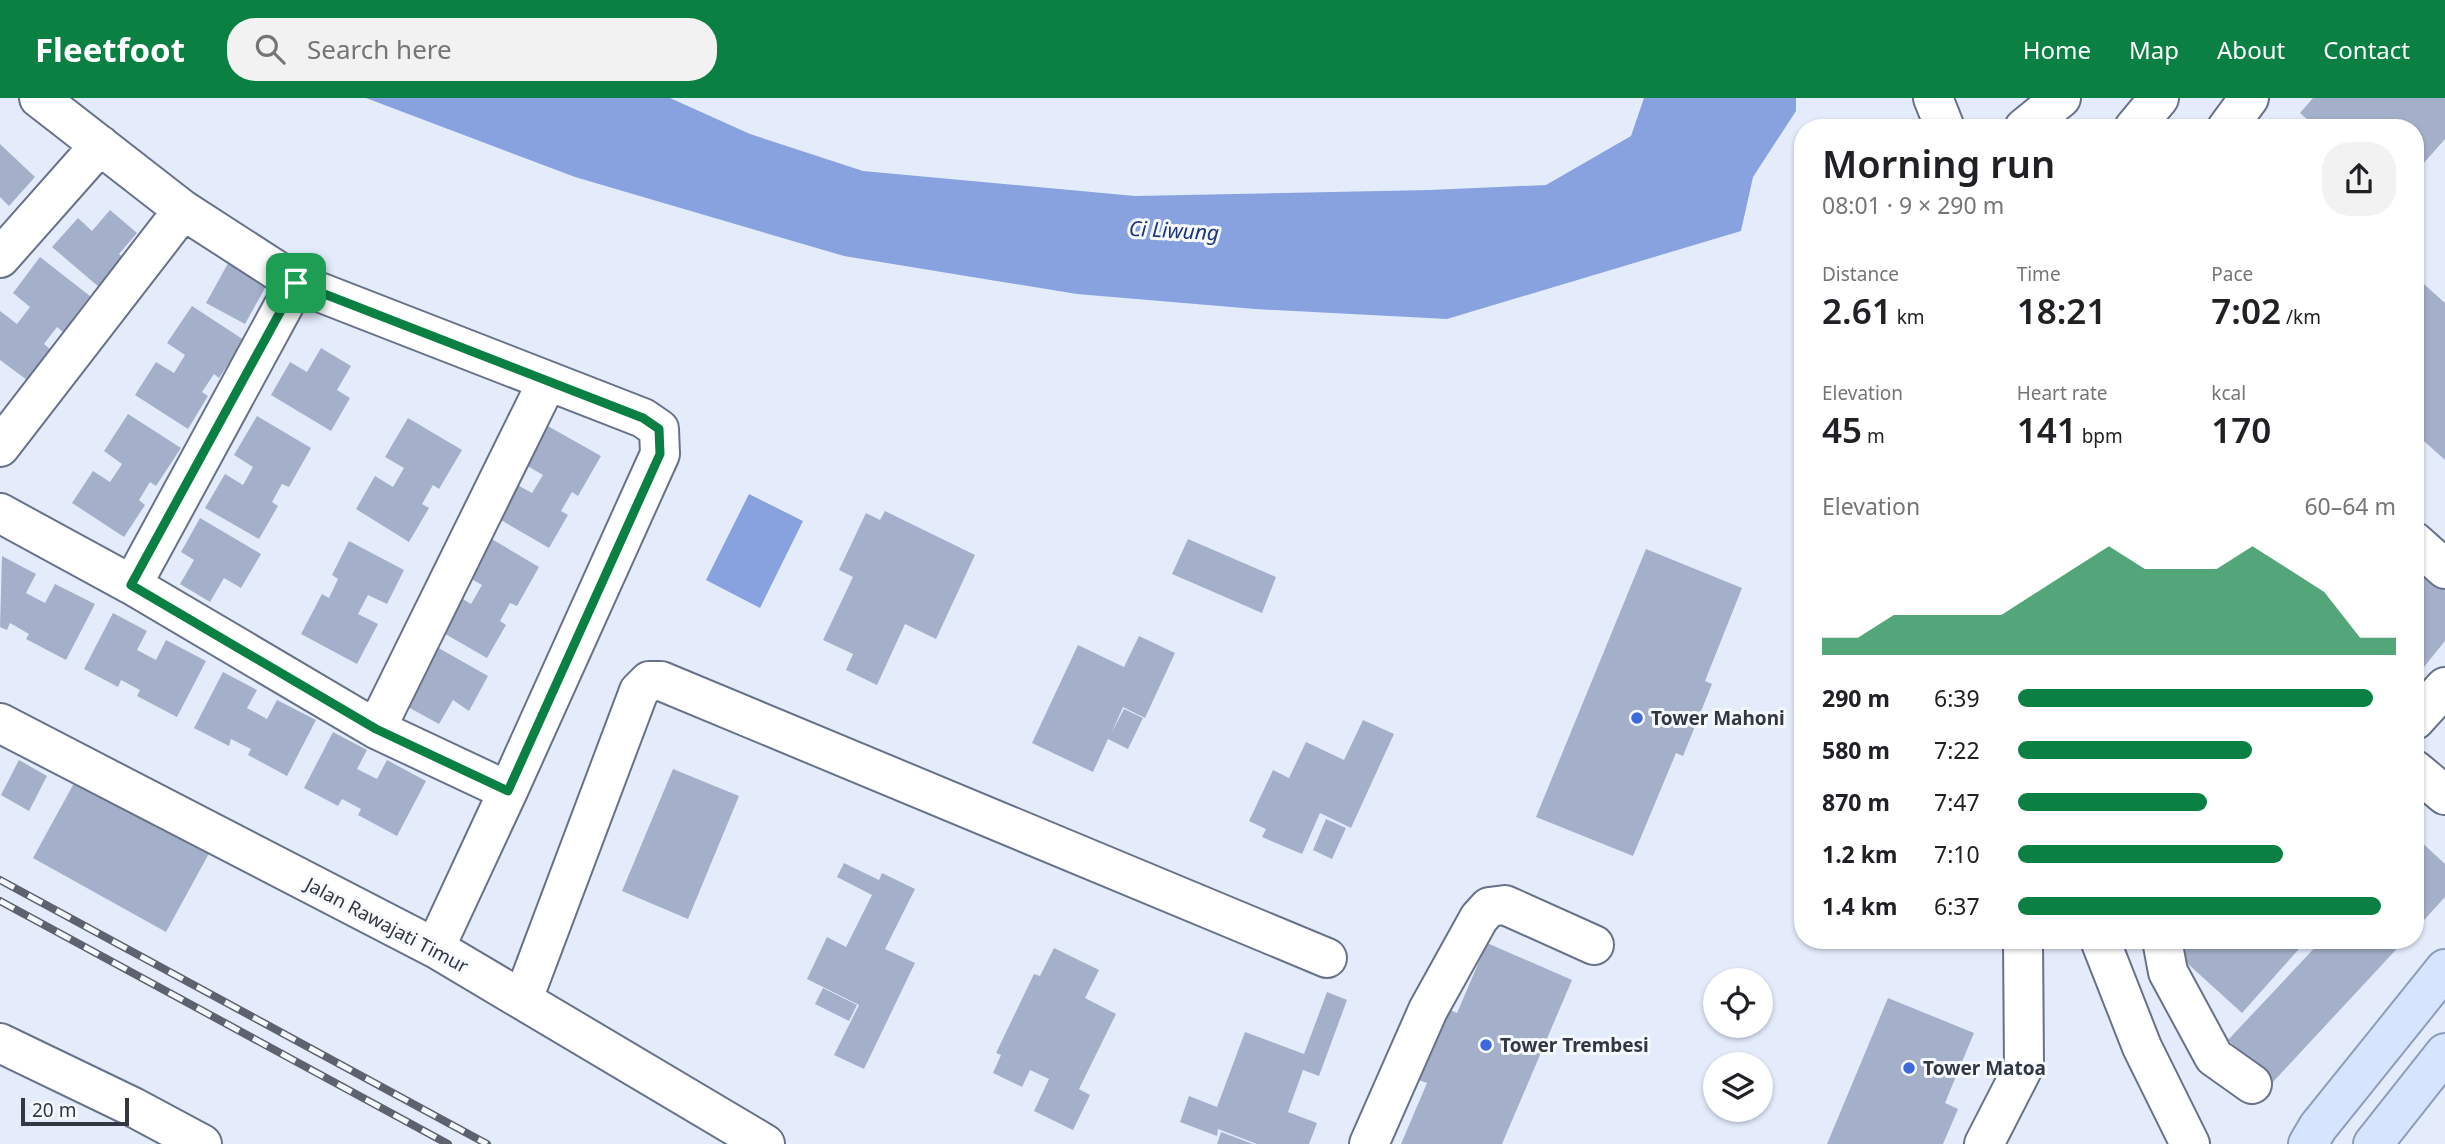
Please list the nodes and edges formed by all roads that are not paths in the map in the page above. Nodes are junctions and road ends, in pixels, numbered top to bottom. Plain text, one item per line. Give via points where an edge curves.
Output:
1 (38, 98) edge
2 (1933, 98) edge
3 (2015, 98) edge
4 (2062, 98) edge
5 (2159, 98) edge
6 (2249, 98) edge
7 (1941, 119) edge
8 (2021, 119) edge
9 (2035, 119) edge
10 (2142, 119) edge
11 (2234, 119) edge
12 (100, 145) junction
13 (183, 210) junction
14 (0, 258) edge
15 (296, 283) junction
16 (547, 382) junction
17 (0, 447) edge
18 (0, 513) edge
19 (2424, 550) edge
20 (2445, 569) edge
21 (131, 585) junction
22 (0, 723) edge
23 (376, 729) junction
24 (2424, 778) edge
25 (508, 791) junction
26 (2445, 795) edge
27 (1594, 945) dead end
28 (435, 948) junction
29 (2023, 949) edge
30 (2104, 949) edge
31 (2164, 949) edge
32 (1327, 958) dead end
33 (2445, 969) edge
34 (523, 999) junction
35 (0, 1044) edge
36 (2445, 1053) edge
37 (2252, 1084) dead end
38 (202, 1144) edge
39 (765, 1144) edge
40 (1369, 1144) edge
41 (1984, 1144) edge
42 (2190, 1144) edge
43 (2308, 1144) edge
44 (2373, 1144) edge

1 - 12 street
2 - 7 street
3 - 8 street
4 - 9 street
5 - 10 street
6 - 11 street
12 - 13 street
12 - 14 street
13 - 15 street
13 - 17 street
15 - 16 street
15 - 21 street
16 - 23 street
16 - 25 street via 643,418 659,429 660,454
18 - 21 street
19 - 20 street
21 - 23 street
22 - 28 street, Jalan Rawajati Timur
23 - 25 street
24 - 26 street
25 - 28 street
27 - 40 street via 1505,905 1489,907 1428,1010
28 - 34 street, Jalan Rawajati Timur
29 - 41 street via 2024,1066
30 - 42 street via 2142,1047
31 - 37 street via 2168,972 2214,1057
32 - 34 street via 674,686 649,681 639,691
33 - 43 main road
34 - 39 street, Jalan Rawajati Timur
35 - 38 street
36 - 44 main road

